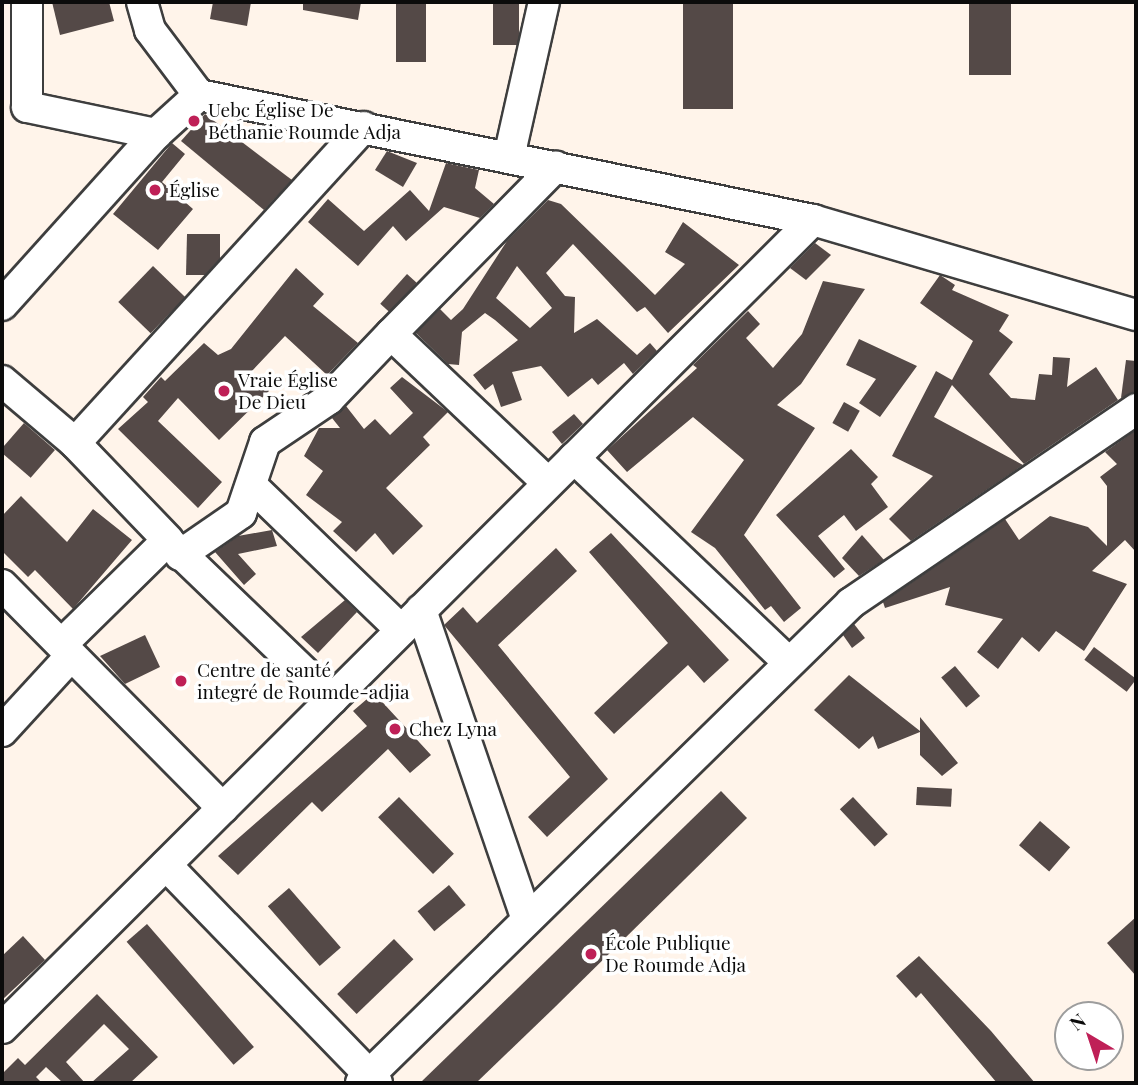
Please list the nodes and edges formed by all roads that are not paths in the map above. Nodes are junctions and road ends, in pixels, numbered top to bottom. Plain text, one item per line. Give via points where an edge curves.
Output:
1 (27, 2) edge
2 (142, 2) edge
3 (544, 2) edge
4 (199, 95) junction
5 (15, 104) edge
6 (364, 127) junction
7 (156, 134) junction
8 (509, 157) junction
9 (556, 166) junction
10 (813, 220) junction
11 (2, 305) edge
12 (1136, 315) edge
13 (391, 334) junction
14 (2, 381) edge
15 (1136, 409) edge
16 (75, 443) junction
17 (574, 458) junction
18 (548, 483) junction
19 (253, 487) junction
20 (174, 548) junction
21 (2, 585) edge
22 (411, 620) junction
23 (65, 651) junction
24 (787, 662) junction
25 (332, 699) junction
26 (2, 731) edge
27 (223, 808) junction
28 (166, 865) junction
29 (527, 919) junction
30 (2, 1028) edge
31 (369, 1081) edge

1 - 5 street
2 - 4 street via 150,30
3 - 8 street
4 - 6 street
4 - 7 street
5 - 7 street
6 - 8 street
6 - 16 street
7 - 11 street
8 - 9 street
9 - 10 street
9 - 13 street
10 - 12 street
10 - 17 street
13 - 18 street
13 - 19 street via 329,399 265,442 256,455
14 - 16 street
15 - 24 street via 851,603
16 - 20 street
17 - 18 street
17 - 24 street
18 - 22 street
19 - 20 street via 241,513
19 - 22 street
20 - 23 street
20 - 25 street
21 - 23 street
22 - 25 street
22 - 29 street
23 - 26 street
23 - 27 street
24 - 29 street
25 - 27 street
27 - 28 street
28 - 30 street
28 - 31 street
29 - 31 street

